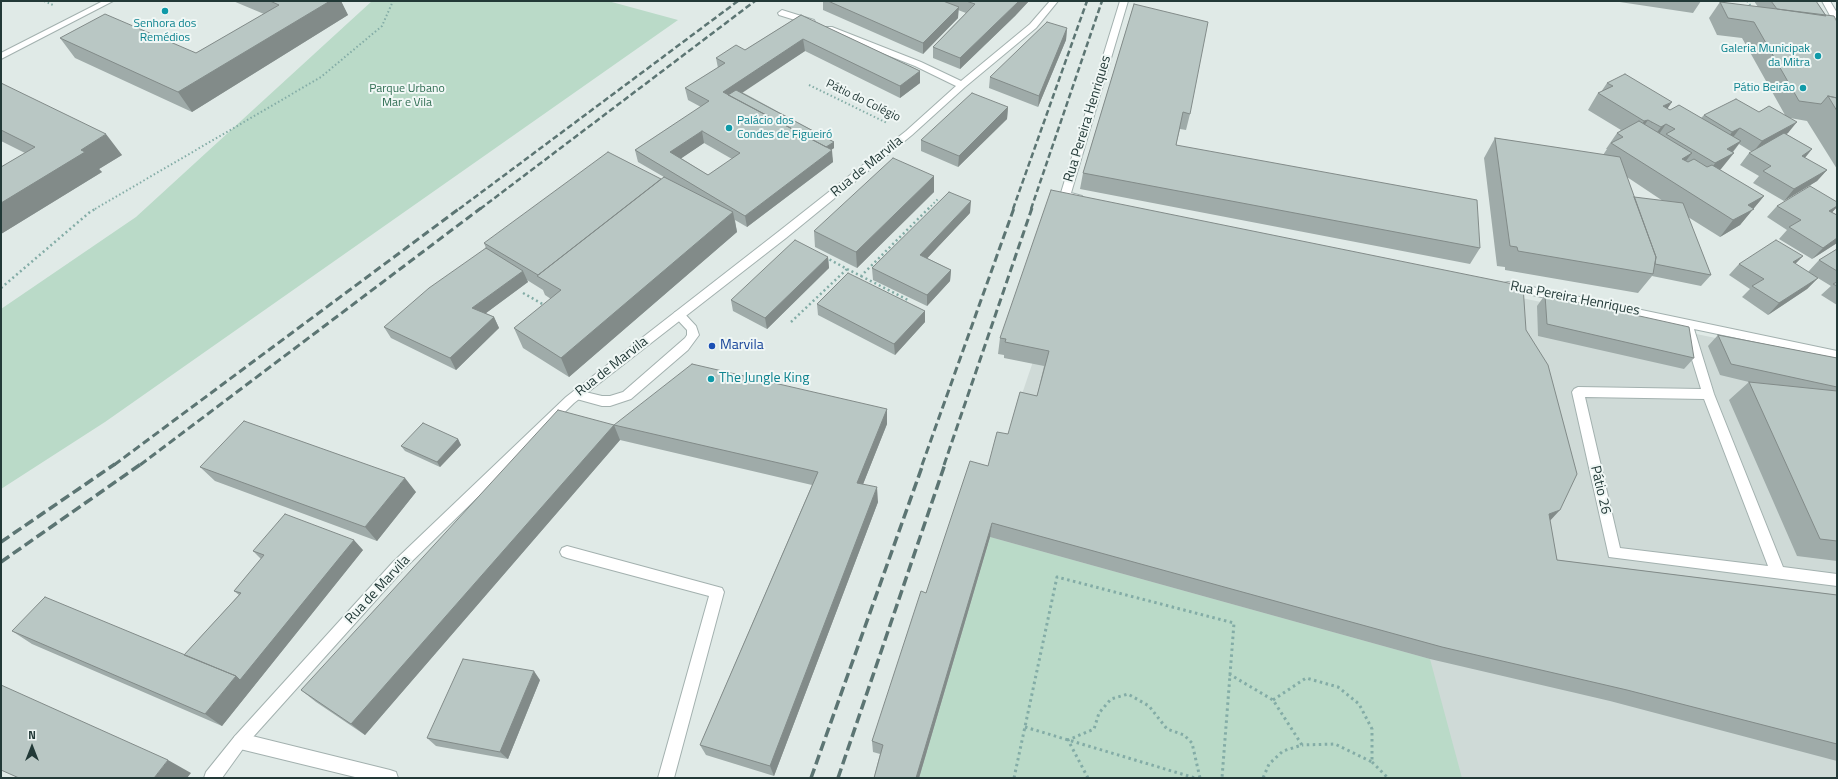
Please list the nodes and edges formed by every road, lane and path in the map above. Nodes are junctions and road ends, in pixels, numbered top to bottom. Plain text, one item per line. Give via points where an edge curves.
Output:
1 (53, 1) edge
2 (110, 1) edge
3 (393, 1) edge
4 (1054, 1) edge
5 (1124, 1) edge
6 (1747, 1) edge
7 (1826, 1) edge
8 (48, 3) dead end
9 (782, 13) dead end
10 (1757, 14) edge
11 (1837, 21) edge
12 (1, 56) edge
13 (809, 85) dead end
14 (962, 85) junction
15 (909, 133) junction
16 (939, 198) dead end
17 (1088, 200) edge
18 (820, 255) edge
19 (847, 269) junction
20 (861, 276) junction
21 (1500, 284) edge
22 (1, 288) edge
23 (523, 293) dead end
24 (908, 300) edge
25 (550, 308) edge
26 (679, 315) junction
27 (791, 322) dead end
28 (1686, 322) junction
29 (1837, 355) edge
30 (1708, 394) junction
31 (577, 395) junction
32 (567, 552) dead end
33 (1778, 573) junction
34 (1837, 580) edge
35 (1229, 674) junction
36 (1273, 700) junction
37 (1025, 727) junction
38 (1068, 740) junction
39 (240, 742) junction
40 (1302, 744) junction
41 (1372, 762) junction
42 (212, 778) edge
43 (390, 778) edge
44 (666, 778) edge
45 (1014, 778) edge
46 (1088, 778) edge
47 (1194, 778) edge
48 (1200, 778) edge
49 (1222, 778) edge
50 (1263, 778) edge
51 (1388, 778) edge

1 - 8 path
2 - 12 street
3 - 22 path via 382,26 321,77 90,212
4 - 14 street, Rua de Marvila via 1034,26
5 - 17 street, Rua Pereira Henriques via 1065,196
6 - 10 path
7 - 11 street
9 - 14 street via 918,64
13 - 15 path, Pátio do Colégio
14 - 15 street, Rua de Marvila
15 - 26 street, Rua de Marvila
16 - 20 path
18 - 19 path
19 - 20 path
19 - 27 path
20 - 24 path
21 - 28 street, Rua Pereira Henriques
23 - 25 path
26 - 31 street, Rua de Marvila
26 - 31 street via 692,329 689,341 627,396 602,401
28 - 29 street, Rua Pereira Henriques
28 - 30 street
30 - 33 street
30 - 33 street, Pátio 26 via 1578,392 1614,553
31 - 39 street, Rua de Marvila via 398,566
32 - 44 street via 717,592
33 - 34 street, Pátio 26
35 - 36 path
35 - 37 path via 1234,623 1057,577
35 - 49 path
36 - 40 path
36 - 41 path via 1306,678 1338,687 1359,704 1372,729
37 - 38 path
37 - 45 path
38 - 46 path
38 - 47 path
38 - 48 path via 1094,729 1099,713 1111,699 1128,694 1149,706 1167,729 1184,735 1192,743
39 - 42 street, Rua de Marvila
39 - 43 street
40 - 41 path via 1335,744
40 - 50 path via 1283,751 1269,764
41 - 51 path

